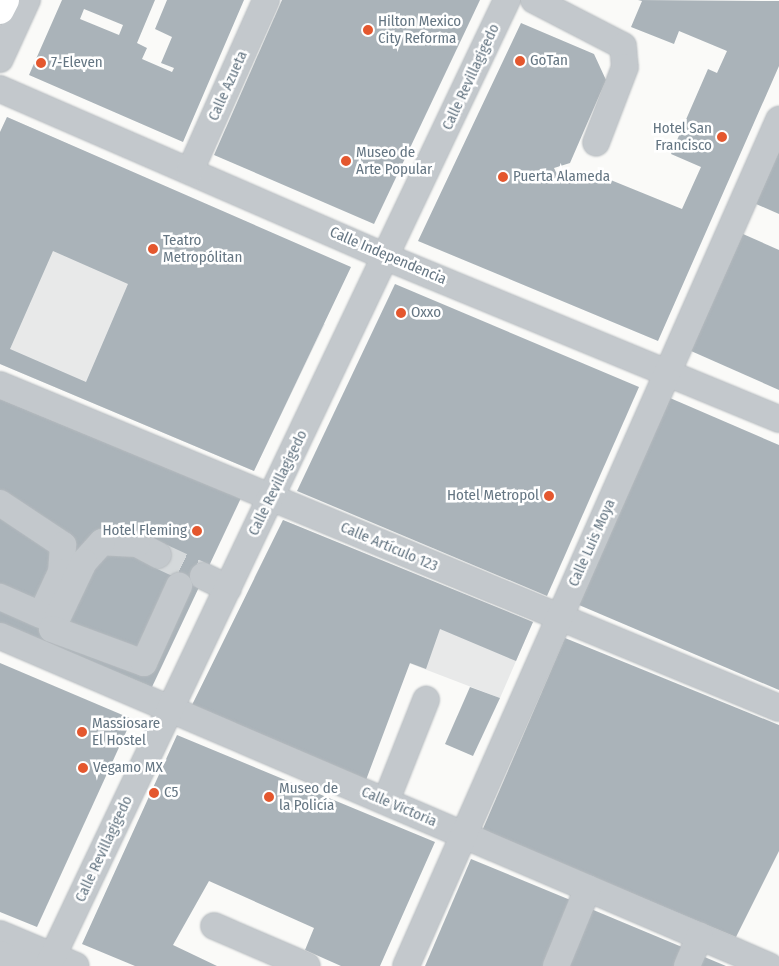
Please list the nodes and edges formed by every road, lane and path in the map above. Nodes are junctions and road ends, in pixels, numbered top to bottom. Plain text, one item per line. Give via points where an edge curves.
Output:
1 (5, 0) edge
2 (27, 0) edge
3 (266, 0) edge
4 (507, 0) edge
5 (534, 0) edge
6 (0, 10) edge
7 (0, 59) edge
8 (0, 90) edge
9 (779, 120) edge
10 (596, 143) dead end
11 (190, 171) junction
12 (386, 256) junction
13 (668, 371) junction
14 (0, 385) edge
15 (779, 419) edge
16 (271, 497) junction
17 (0, 504) edge
18 (158, 555) tunnel mouth
19 (203, 576) tunnel mouth
20 (179, 586) dead end
21 (228, 588) junction
22 (0, 597) edge
23 (559, 618) junction
24 (0, 636) edge
25 (426, 700) dead end
26 (779, 708) edge
27 (170, 709) junction
28 (386, 801) junction
29 (464, 835) junction
30 (588, 888) junction
31 (214, 926) dead end
32 (0, 934) edge
33 (700, 936) junction
34 (0, 954) edge
35 (51, 961) edge
36 (29, 966) edge
37 (76, 966) edge
38 (308, 966) edge
39 (406, 966) edge
40 (556, 966) edge
41 (687, 966) edge
42 (769, 966) edge

1 - 6 main road
2 - 7 street
3 - 11 street, Calle Azueta
4 - 12 street, Calle Revillagigedo
5 - 10 street via 624,46 626,67
8 - 11 street, Calle Independencia
9 - 13 street, Calle Luis Moya
11 - 12 street, Calle Independencia
12 - 13 street, Calle Independencia
12 - 16 street, Calle Revillagigedo
13 - 15 street, Calle Independencia
13 - 23 street, Calle Luis Moya
14 - 16 street, Calle Artículo 123
16 - 21 street, Calle Revillagigedo
16 - 23 street, Calle Artículo 123
17 - 22 street via 63,544 61,572 41,615
18 - 20 street via 137,544 102,542 84,562 52,629 144,663
19 - 21 street
21 - 27 street, Calle Revillagigedo
23 - 26 street, Calle Artículo 123
23 - 29 street, Calle Luis Moya
24 - 27 street, Calle Victoria
25 - 28 street
27 - 28 street, Calle Victoria
27 - 35 street, Calle Revillagigedo
28 - 29 street, Calle Victoria
29 - 30 street, Calle Victoria
29 - 39 street, Calle Luis Moya
30 - 33 street, Calle Victoria
30 - 40 street
31 - 38 street
32 - 35 street
33 - 41 street
33 - 42 street, Calle Victoria
34 - 36 street
35 - 37 street

